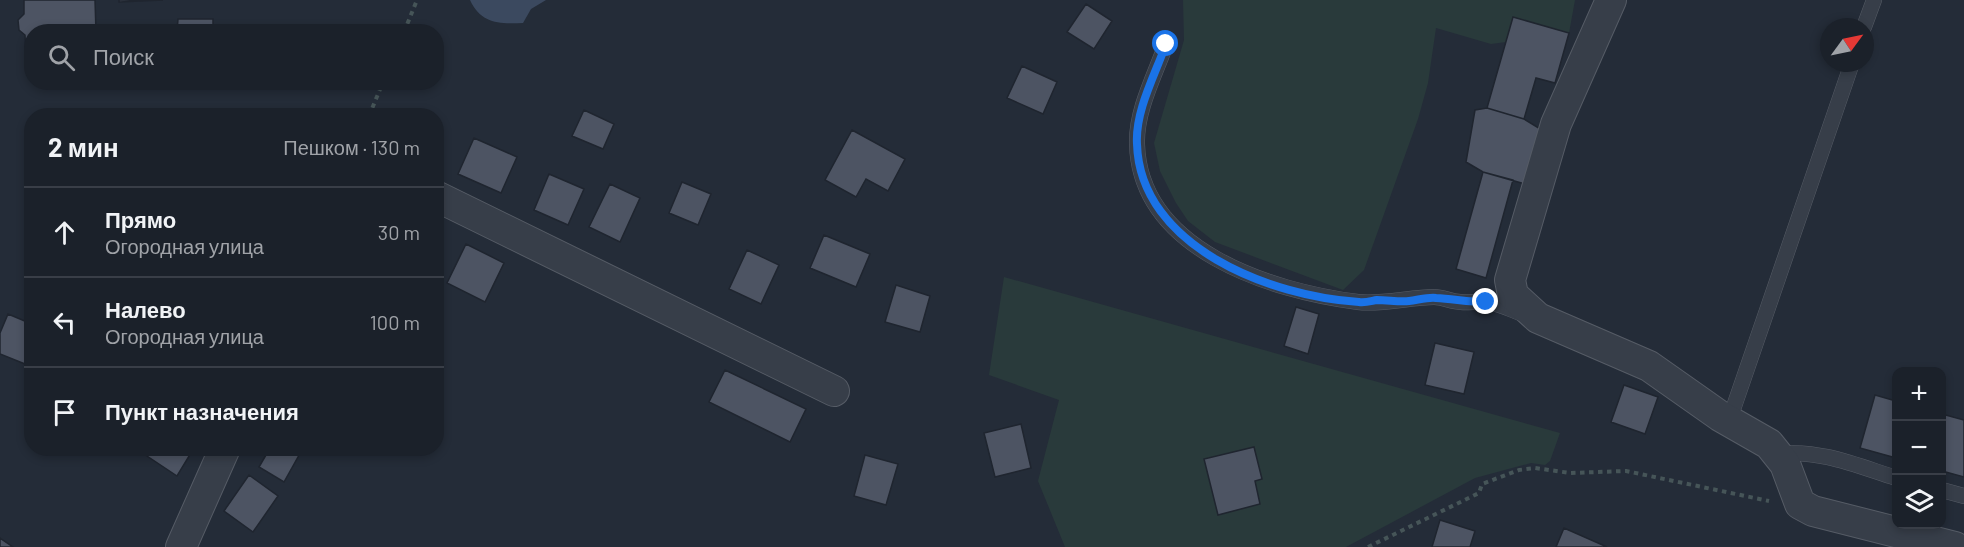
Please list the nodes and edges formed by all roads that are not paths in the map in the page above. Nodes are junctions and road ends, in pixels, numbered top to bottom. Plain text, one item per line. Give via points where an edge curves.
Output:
1 (1611, 0) edge
2 (1874, 0) edge
3 (1867, 18) edge
4 (1166, 44) dead end
5 (1849, 72) edge
6 (444, 200) edge
7 (1554, 325) junction
8 (834, 391) dead end
9 (1729, 421) junction
10 (1779, 454) junction
11 (221, 456) edge
12 (1892, 476) edge
13 (1946, 491) edge
14 (1964, 496) edge
15 (181, 547) edge
16 (1955, 547) edge

1 - 7 street via 1556,124 1510,280 1513,295 1538,318
2 - 3 lane
4 - 7 lane via 1140,117 1138,160 1145,182 1168,222 1201,252 1287,289 1315,295 1360,303 1435,297 1486,302
5 - 9 lane
6 - 8 street
7 - 9 street via 1649,366
9 - 10 street
10 - 12 lane via 1822,456
10 - 16 street via 1800,504 1814,511
11 - 15 street
13 - 14 lane

